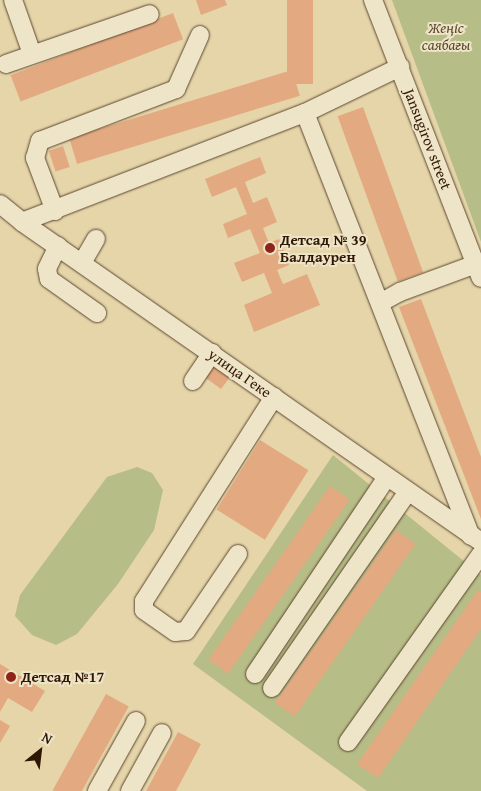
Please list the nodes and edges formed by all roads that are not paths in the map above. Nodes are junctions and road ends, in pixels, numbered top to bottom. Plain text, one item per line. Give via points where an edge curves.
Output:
1 (13, 0) edge
2 (373, 0) edge
3 (150, 14) dead end
4 (200, 35) dead end
5 (32, 54) junction
6 (6, 64) dead end
7 (400, 67) junction
8 (305, 113) junction
9 (0, 204) edge
10 (55, 211) junction
11 (22, 222) junction
12 (96, 239) dead end
13 (58, 246) junction
14 (82, 263) junction
15 (478, 271) edge
16 (380, 303) junction
17 (97, 313) dead end
18 (212, 353) junction
19 (193, 381) dead end
20 (274, 397) junction
21 (386, 478) junction
22 (407, 493) junction
23 (476, 539) edge
24 (238, 554) dead end
25 (481, 554) edge
26 (255, 674) dead end
27 (272, 688) dead end
28 (136, 721) dead end
29 (162, 733) dead end
30 (348, 742) dead end
31 (97, 791) edge
32 (130, 791) edge

1 - 5 street
2 - 7 street, Jansugirov street
3 - 5 street
4 - 10 street via 176,89 40,141 35,158
5 - 6 street
7 - 8 street
7 - 15 street, Jansugirov street
8 - 10 street
8 - 16 street
9 - 11 street, улица Геке
10 - 11 street
11 - 13 street, улица Геке
12 - 14 street
13 - 14 street, улица Геке
13 - 17 street via 47,268 49,279
14 - 18 street, улица Геке
15 - 16 street via 400,292
16 - 23 street
18 - 19 street
18 - 20 street, улица Геке
20 - 21 street, улица Геке
20 - 24 street via 144,600 144,610 175,632 186,631
21 - 22 street, улица Геке
21 - 26 street
22 - 23 street, улица Геке
22 - 27 street
25 - 30 street
28 - 31 street
29 - 32 street

